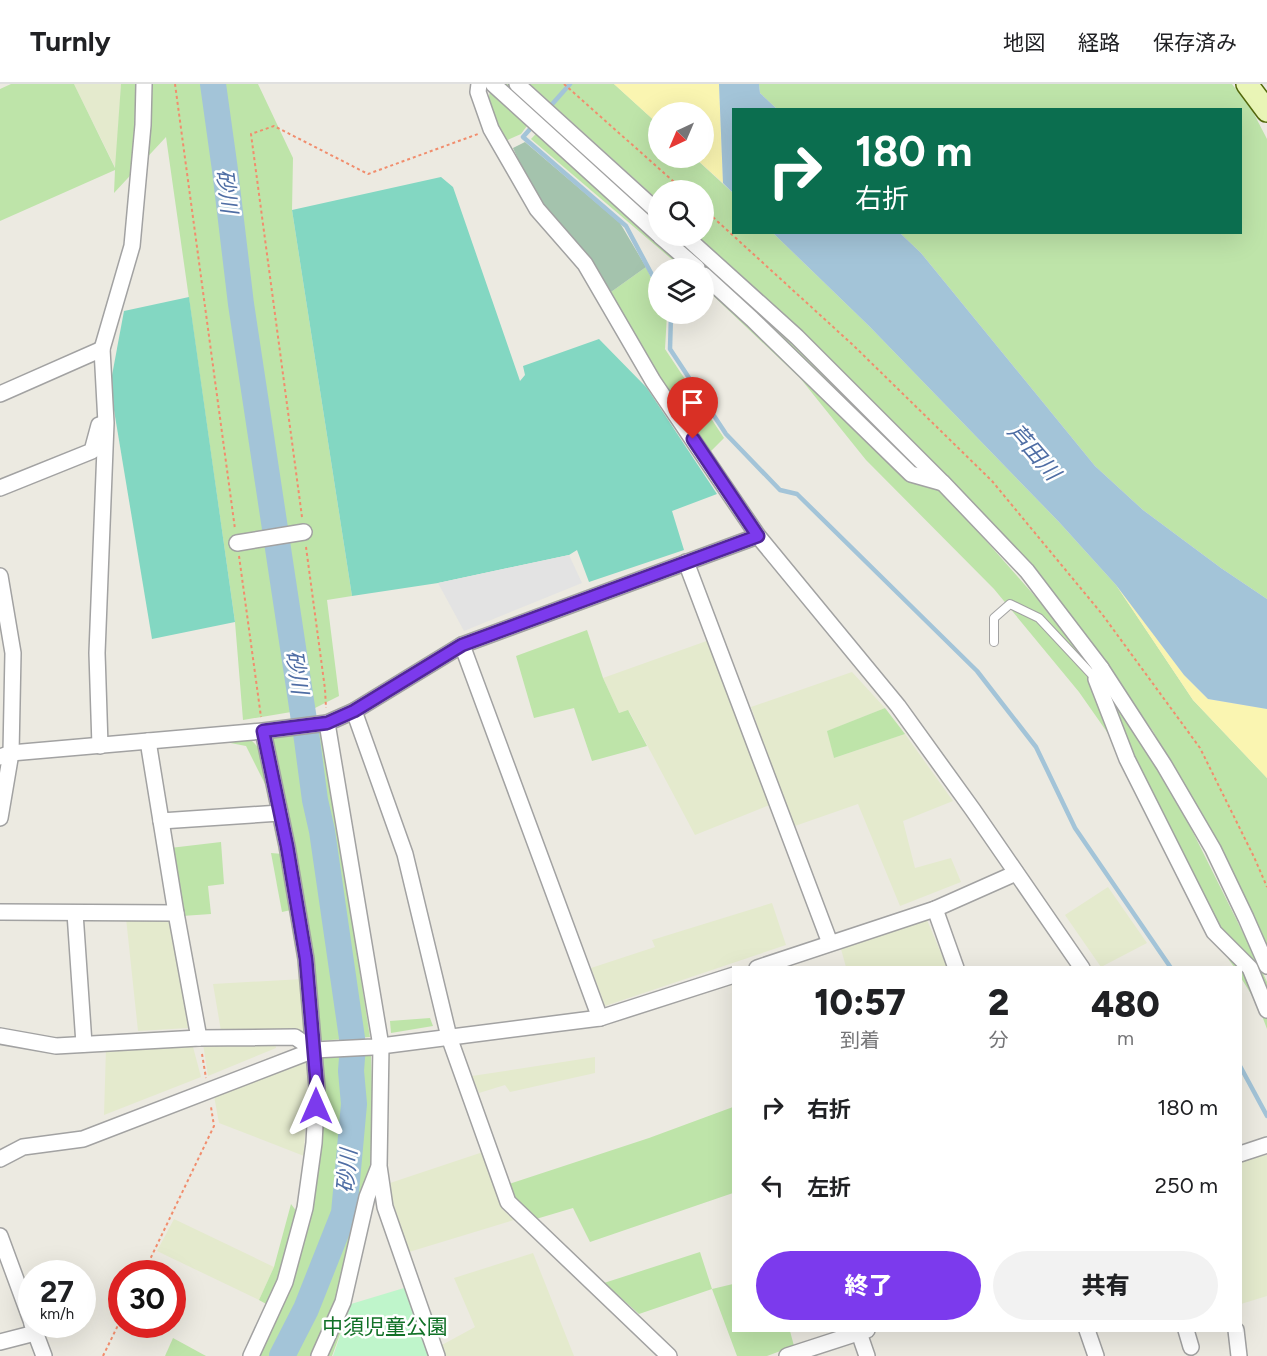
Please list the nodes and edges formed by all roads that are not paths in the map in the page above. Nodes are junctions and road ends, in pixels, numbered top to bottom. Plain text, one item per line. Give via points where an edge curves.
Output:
1 (144, 84) edge
2 (479, 84) edge
3 (493, 84) edge
4 (517, 84) edge
5 (1248, 84) edge
6 (1267, 111) edge
7 (648, 203) edge
8 (648, 225) edge
9 (672, 246) edge
10 (696, 246) edge
11 (685, 258) edge
12 (714, 284) edge
13 (102, 349) junction
14 (0, 394) edge
15 (106, 423) junction
16 (944, 484) junction
17 (0, 488) edge
18 (304, 532) road end
19 (758, 536) junction
20 (237, 543) road end
21 (686, 562) junction
22 (0, 576) edge
23 (994, 642) dead end
24 (462, 645) junction
25 (1098, 674) junction
26 (354, 711) junction
27 (327, 723) junction
28 (263, 731) junction
29 (148, 741) junction
30 (100, 746) junction
31 (5, 755) edge
32 (280, 813) junction
33 (0, 818) edge
34 (161, 821) junction
35 (1016, 873) junction
36 (935, 909) junction
37 (0, 912) edge
38 (75, 913) junction
39 (176, 914) junction
40 (830, 943) junction
41 (763, 966) edge
42 (955, 966) edge
43 (1081, 966) edge
44 (1267, 966) edge
45 (732, 976) edge
46 (1267, 1010) edge
47 (600, 1018) junction
48 (0, 1036) edge
49 (449, 1037) junction
50 (199, 1038) junction
51 (84, 1044) junction
52 (377, 1047) junction
53 (314, 1050) junction
54 (1267, 1145) edge
55 (1242, 1153) edge
56 (0, 1159) edge
57 (379, 1166) junction
58 (0, 1236) edge
59 (18, 1286) edge
60 (858, 1332) edge
61 (861, 1332) edge
62 (1088, 1332) edge
63 (1187, 1332) edge
64 (1236, 1332) edge
65 (18, 1334) edge
66 (37, 1338) edge
67 (0, 1342) edge
68 (1191, 1347) dead end
69 (44, 1356) edge
70 (251, 1356) edge
71 (319, 1356) edge
72 (437, 1356) edge
73 (669, 1356) edge
74 (788, 1356) edge
75 (867, 1356) edge
76 (1096, 1356) edge
77 (1239, 1356) edge

1 - 13 street via 132,246
2 - 19 street via 478,92 491,129 537,209 585,264 654,381
3 - 8 street
4 - 7 street
5 - 6 street
9 - 11 street
10 - 16 street via 797,337
12 - 16 street via 911,474
13 - 14 street
13 - 15 street
15 - 17 street via 99,425 92,451
15 - 30 street via 97,652
16 - 25 street via 1027,571
18 - 20 street
19 - 21 street
19 - 35 street via 898,706
21 - 24 street
21 - 40 street
22 - 31 street via 12,653
23 - 25 lane via 994,618 1010,604 1039,618
24 - 26 street
24 - 47 street
25 - 44 street via 1164,765 1213,849
25 - 46 street via 1127,759 1214,932 1250,968
26 - 27 street
26 - 49 street via 405,854
27 - 28 street
27 - 52 street
28 - 29 street
28 - 32 street
29 - 30 street
29 - 34 street
30 - 31 street
31 - 33 street
32 - 34 street
32 - 53 street via 306,959
34 - 39 street
35 - 36 street
35 - 43 street
36 - 40 street
36 - 42 street
37 - 38 street
38 - 39 street
38 - 51 street
39 - 50 street
40 - 41 street
45 - 47 street
47 - 49 street
48 - 51 street via 56,1046
49 - 52 street
49 - 73 street via 508,1202
50 - 51 street
50 - 53 street via 295,1037
52 - 53 street
52 - 57 street
53 - 56 street via 83,1139 23,1147
53 - 70 street via 314,1143 305,1208 285,1282
54 - 55 street
57 - 71 street via 367,1197 343,1302
57 - 72 street via 385,1207
58 - 59 street
60 - 74 street
61 - 75 street
62 - 76 street
63 - 68 street
64 - 77 street
65 - 67 street
66 - 69 street

